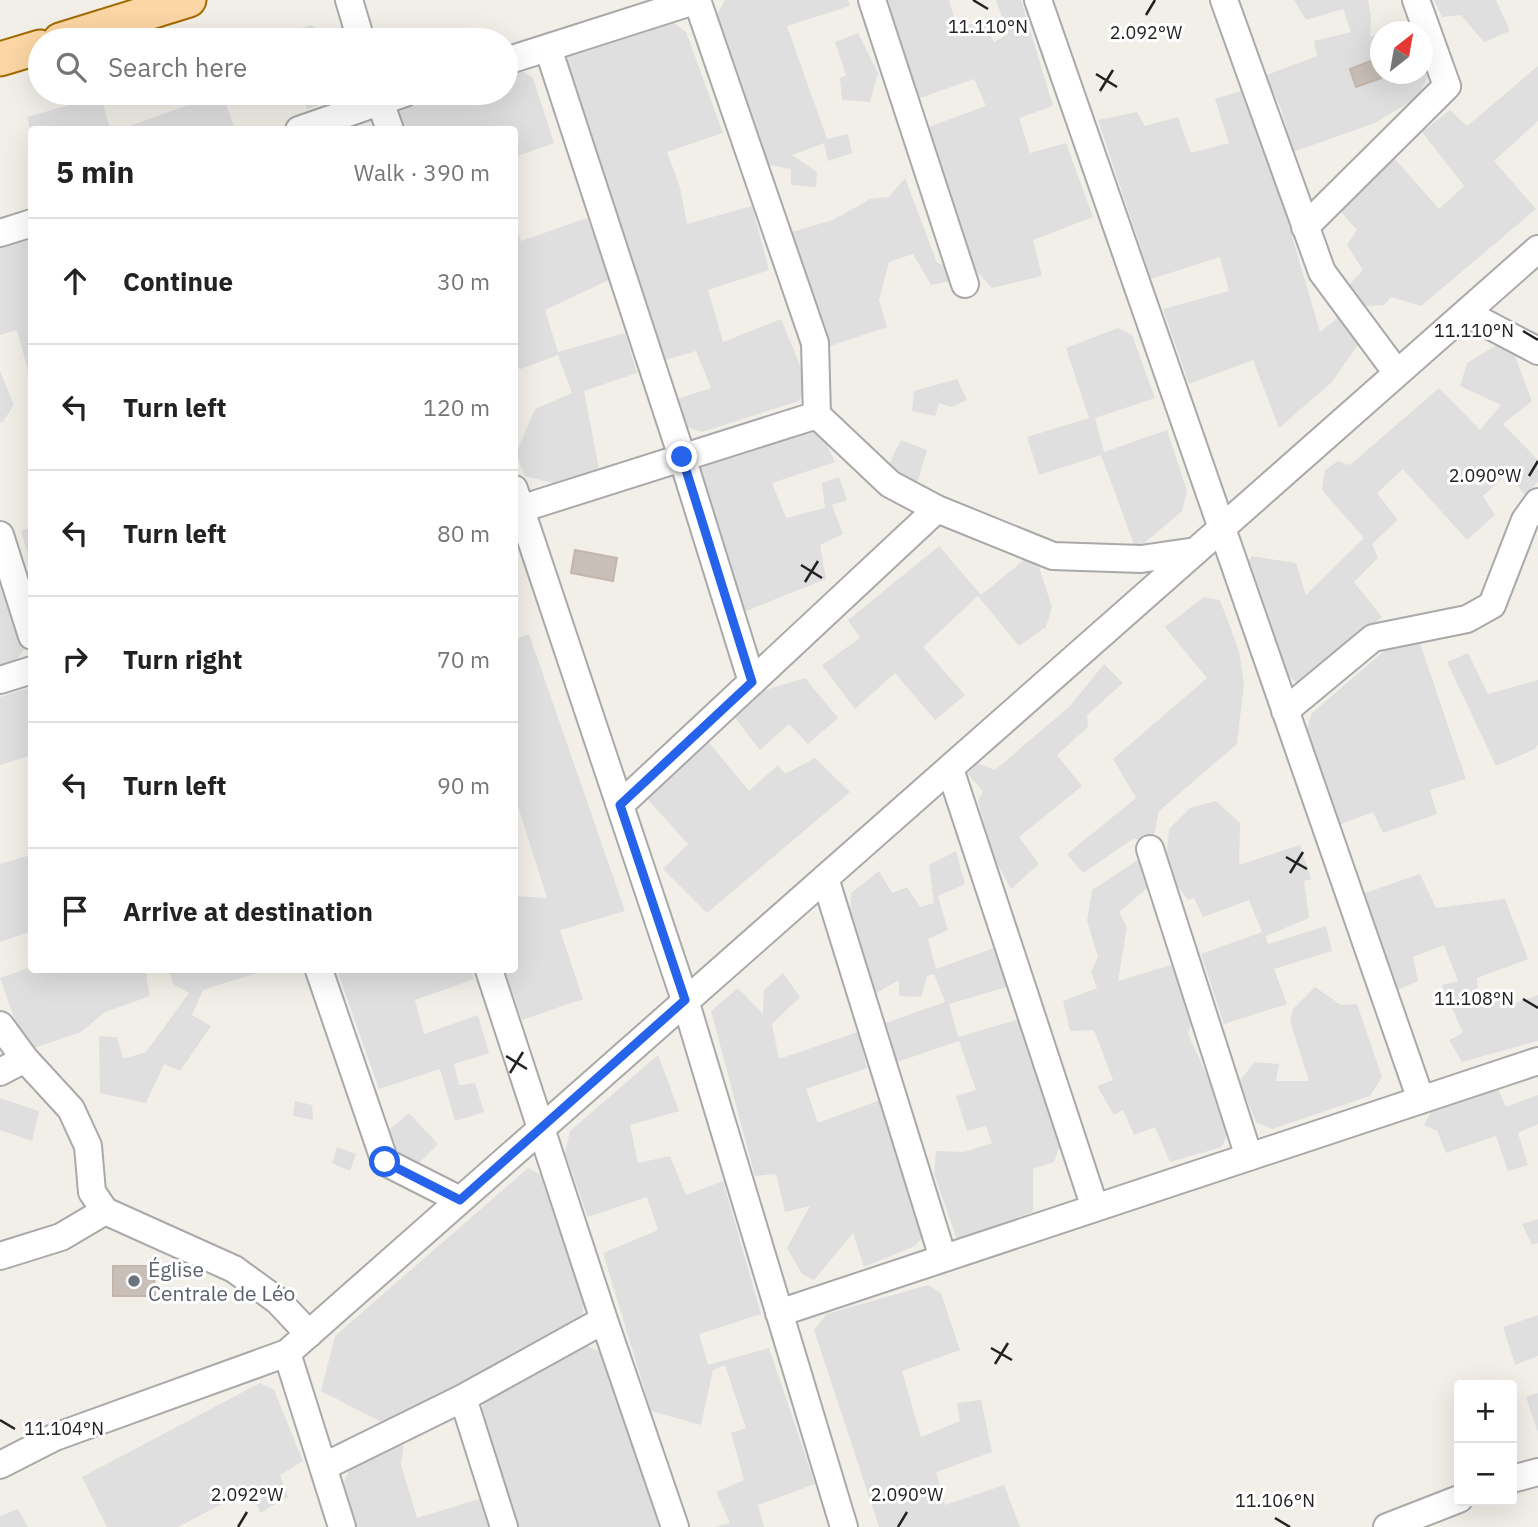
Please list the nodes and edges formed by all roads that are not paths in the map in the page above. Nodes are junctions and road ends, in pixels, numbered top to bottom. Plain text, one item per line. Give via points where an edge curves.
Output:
1 (189, 0) edge
2 (349, 0) edge
3 (872, 0) edge
4 (1038, 0) edge
5 (1224, 0) edge
6 (1416, 0) edge
7 (99, 28) edge
8 (357, 28) edge
9 (548, 48) junction
10 (28, 51) edge
11 (518, 57) edge
12 (0, 59) edge
13 (359, 105) edge
14 (381, 105) edge
15 (309, 126) edge
16 (389, 126) edge
17 (28, 224) edge
18 (1305, 227) junction
19 (0, 233) edge
20 (1538, 249) edge
21 (965, 284) dead end
22 (1466, 313) junction
23 (1538, 351) edge
24 (1397, 373) junction
25 (817, 415) junction
26 (682, 457) junction
27 (1538, 502) edge
28 (518, 503) edge
29 (518, 506) edge
30 (937, 509) junction
31 (1222, 528) junction
32 (0, 535) edge
33 (1196, 551) junction
34 (28, 623) edge
35 (28, 671) edge
36 (0, 680) edge
37 (752, 682) junction
38 (1285, 711) junction
39 (950, 769) junction
40 (620, 805) junction
41 (1150, 849) dead end
42 (825, 878) junction
43 (320, 973) edge
44 (490, 973) edge
45 (685, 1000) junction
46 (0, 1025) edge
47 (25, 1059) junction
48 (1538, 1060) edge
49 (0, 1072) edge
50 (1420, 1100) junction
51 (541, 1128) junction
52 (1249, 1157) junction
53 (460, 1200) junction
54 (1095, 1208) junction
55 (105, 1211) junction
56 (0, 1256) edge
57 (943, 1258) junction
58 (779, 1313) junction
59 (604, 1320) junction
60 (309, 1334) junction
61 (287, 1353) junction
62 (463, 1398) junction
63 (0, 1465) edge
64 (323, 1466) junction
65 (1538, 1472) edge
66 (1517, 1478) edge
67 (1454, 1501) edge
68 (1399, 1522) edge
69 (342, 1527) edge
70 (504, 1527) edge
71 (675, 1527) edge
72 (844, 1527) edge
73 (1440, 1527) edge

1 - 7 main road
2 - 8 street
3 - 21 street
4 - 31 street
5 - 18 street
6 - 18 street via 1447,86
9 - 11 street
9 - 25 street via 697,0 815,343
9 - 26 street
10 - 12 main road
13 - 15 street
14 - 16 street
17 - 19 street
18 - 24 street via 1322,272
20 - 22 street
22 - 23 street
22 - 24 street
24 - 31 street
25 - 26 street
25 - 30 street via 890,484
26 - 28 street
26 - 37 street
27 - 38 street via 1525,520 1492,605 1466,619 1373,638
29 - 40 street
30 - 33 street via 1053,556 1141,559
30 - 37 street
31 - 33 street
31 - 38 street
32 - 34 street
33 - 39 street
35 - 36 street
37 - 40 street
38 - 50 street
39 - 42 street
39 - 54 street
40 - 45 street
41 - 52 street
42 - 45 street
42 - 57 street
43 - 53 street via 385,1162
44 - 51 street
45 - 51 street
45 - 58 street
46 - 47 street
47 - 49 street
47 - 55 street via 71,1109 88,1146 92,1192
48 - 50 street
50 - 52 street
51 - 53 street
51 - 59 street
52 - 54 street
53 - 60 street
54 - 57 street
55 - 56 street via 61,1237
55 - 60 street via 234,1269 278,1301
57 - 58 street
58 - 72 street
59 - 62 street
59 - 71 street
60 - 61 street
61 - 63 street via 55,1437
61 - 64 street
62 - 64 street
62 - 70 street
64 - 69 street
65 - 66 street
67 - 68 street
68 - 73 street

